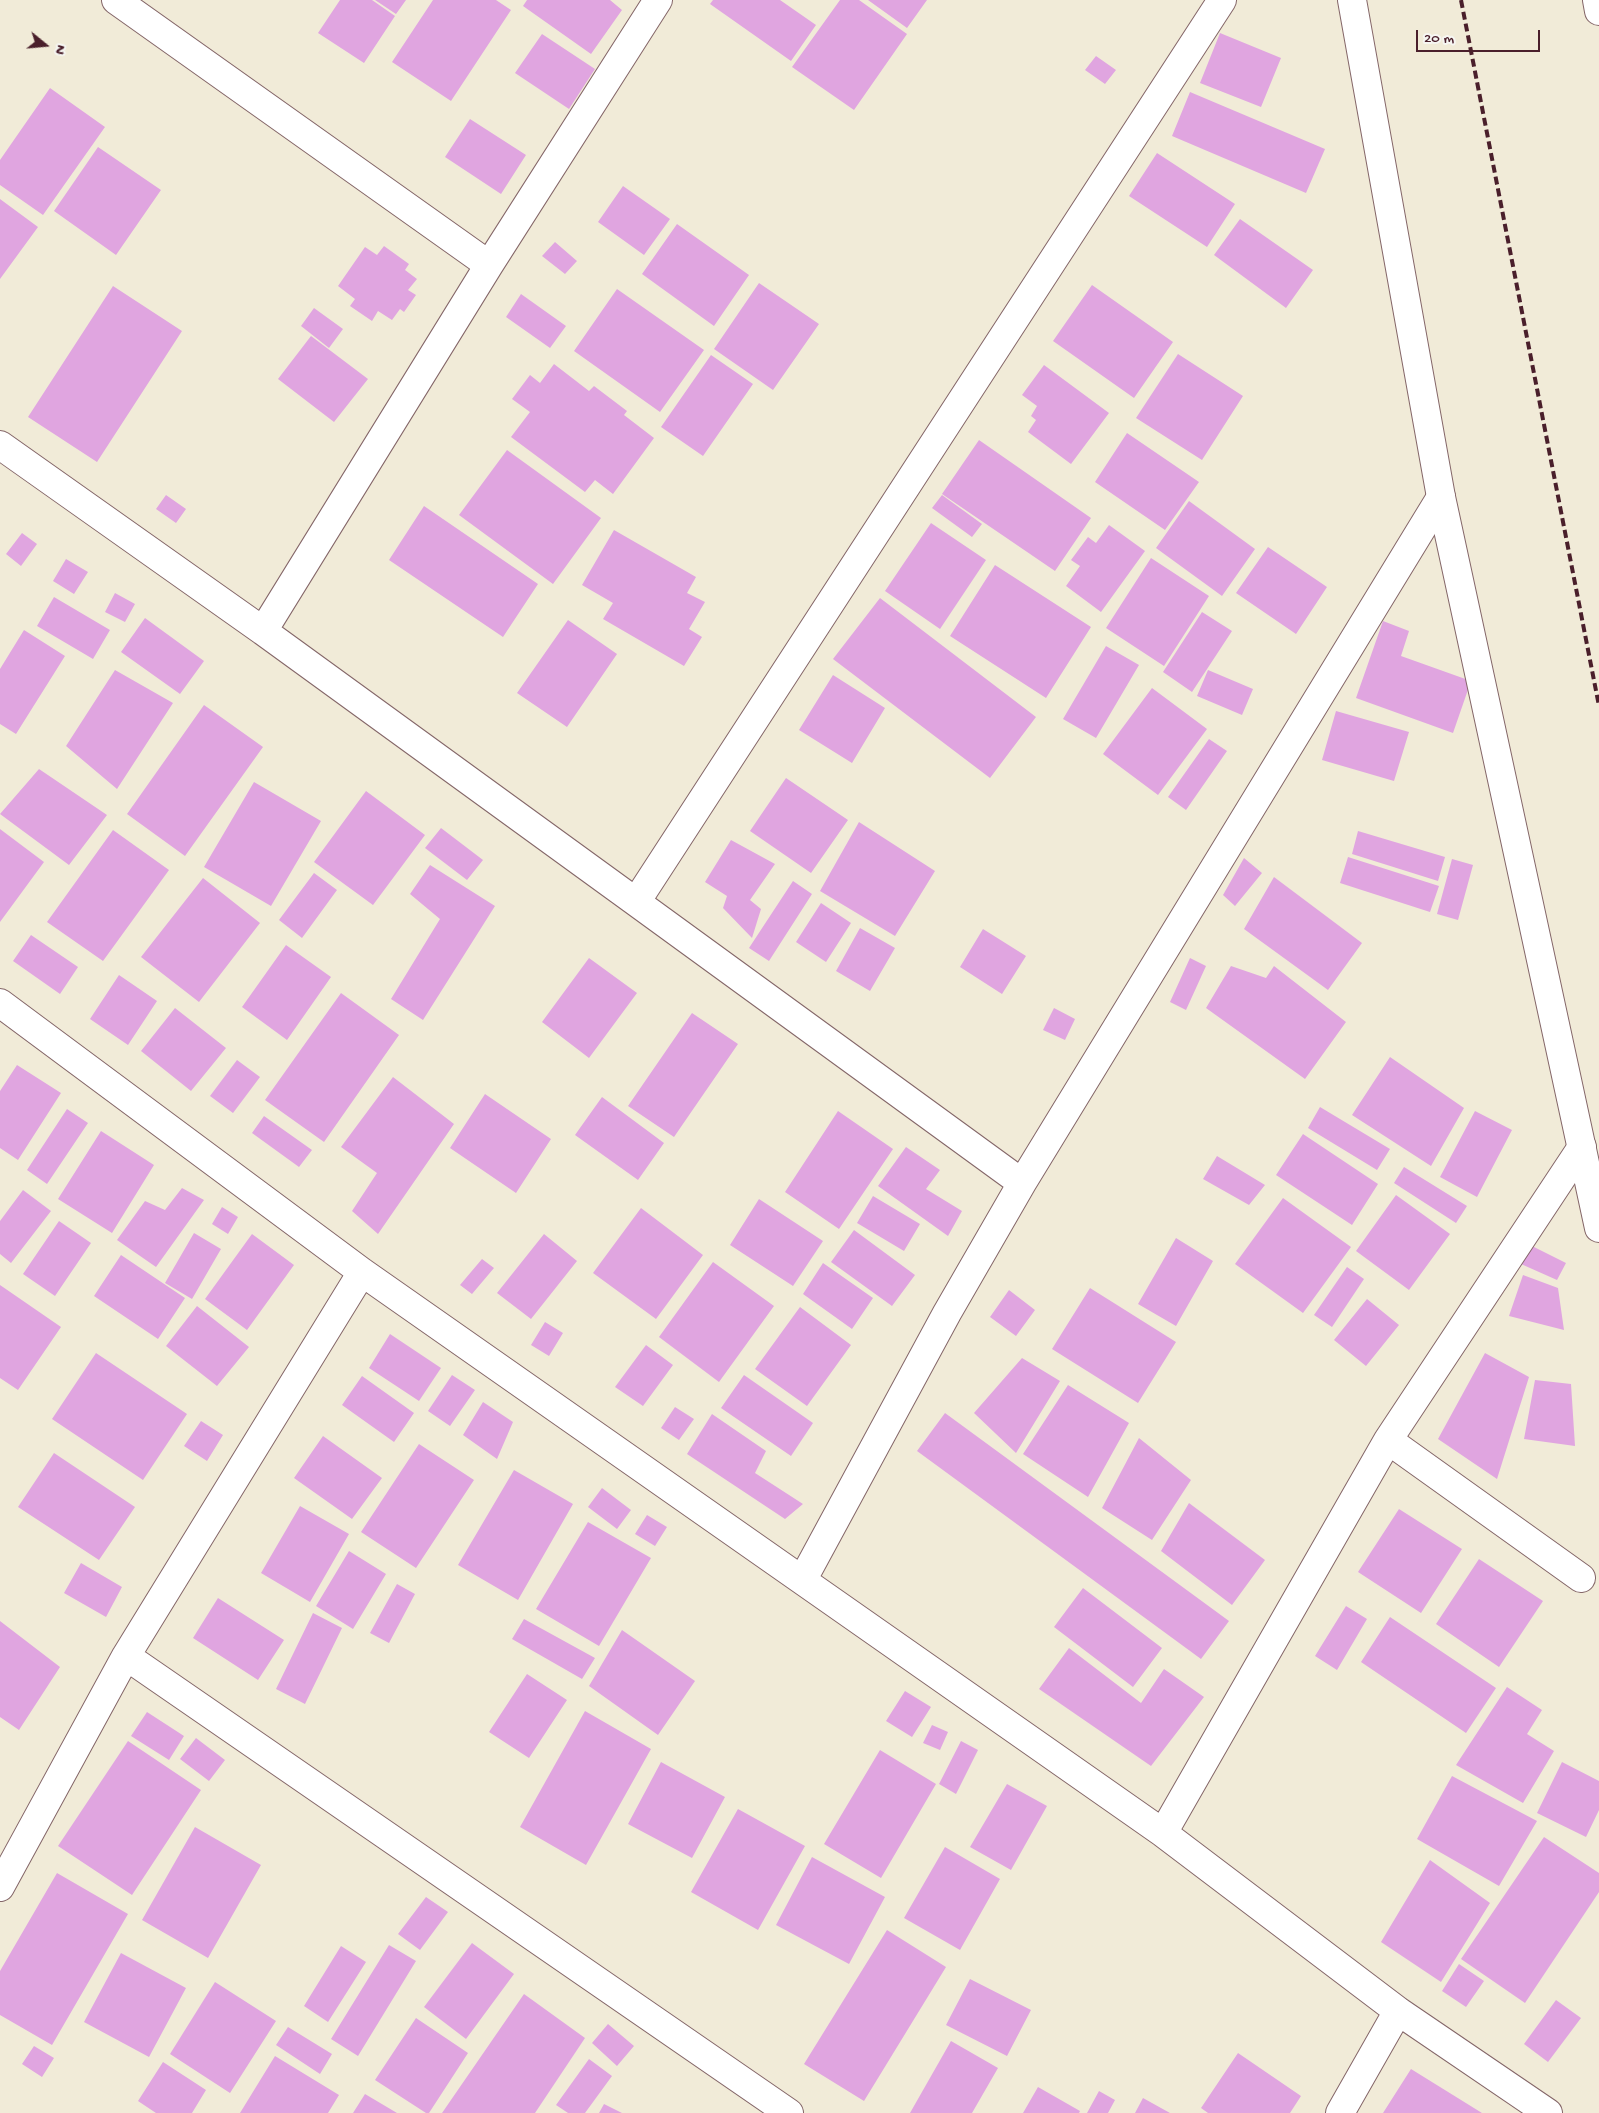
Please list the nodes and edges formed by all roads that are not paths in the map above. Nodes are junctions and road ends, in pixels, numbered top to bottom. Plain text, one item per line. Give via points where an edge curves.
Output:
1 (116, 0) edge
2 (658, 0) edge
3 (1222, 0) edge
4 (1352, 0) edge
5 (1597, 0) edge
6 (1599, 11) edge
7 (489, 265) junction
8 (0, 445) edge
9 (1441, 497) junction
10 (263, 631) junction
11 (636, 902) junction
12 (0, 1003) edge
13 (1582, 1147) junction
14 (1022, 1183) junction
15 (1599, 1228) edge
16 (362, 1272) junction
17 (1388, 1440) junction
18 (1581, 1578) dead end
19 (802, 1579) junction
20 (126, 1656) junction
21 (1163, 1833) junction
22 (0, 1887) edge
23 (1398, 2011) junction
24 (788, 2113) edge
25 (1340, 2113) edge
26 (1548, 2113) edge

1 - 7 street
2 - 7 street
3 - 11 street
4 - 9 street
5 - 6 street
7 - 10 street
8 - 10 street
9 - 13 street
9 - 14 street
10 - 11 street
11 - 14 street
12 - 16 street
13 - 15 street
13 - 17 street
14 - 19 street
16 - 19 street
16 - 20 street
17 - 18 street
17 - 21 street
19 - 21 street
20 - 22 street
20 - 24 street
21 - 23 street
23 - 25 street
23 - 26 street

